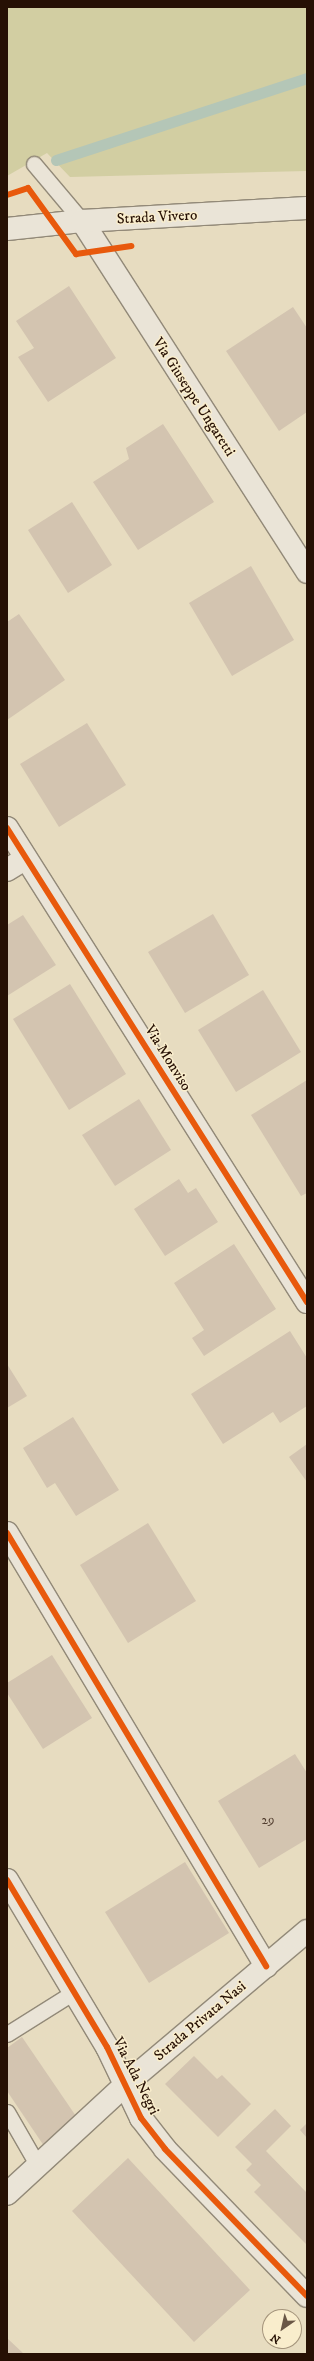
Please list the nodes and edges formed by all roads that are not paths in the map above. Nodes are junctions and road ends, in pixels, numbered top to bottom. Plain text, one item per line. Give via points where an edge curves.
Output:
1 (34, 164) dead end
2 (307, 208) edge
3 (82, 221) junction
4 (7, 229) edge
5 (307, 572) edge
6 (7, 828) edge
7 (26, 858) junction
8 (7, 870) edge
9 (307, 1302) edge
10 (7, 1533) edge
11 (7, 1880) edge
12 (307, 1931) edge
13 (266, 1966) junction
14 (74, 1992) junction
15 (7, 2034) edge
16 (126, 2084) junction
17 (7, 2112) edge
18 (38, 2166) junction
19 (7, 2194) edge
20 (307, 2296) edge

1 - 3 lane
2 - 3 street, Strada Vivero
3 - 4 street, Strada Vivero
3 - 5 street, Via Giuseppe Ungaretti
6 - 7 street, Via Monviso
7 - 8 street
7 - 9 street, Via Monviso
10 - 13 street
11 - 14 street, Via Ada Negri
12 - 13 street, Strada Privata Nasi
13 - 16 street, Strada Privata Nasi
14 - 15 lane
14 - 16 street, Via Ada Negri
16 - 18 street, Strada Privata Nasi
16 - 20 street, Via Ada Negri via 141,2118 165,2149
17 - 18 lane
18 - 19 street, Strada Privata Nasi

